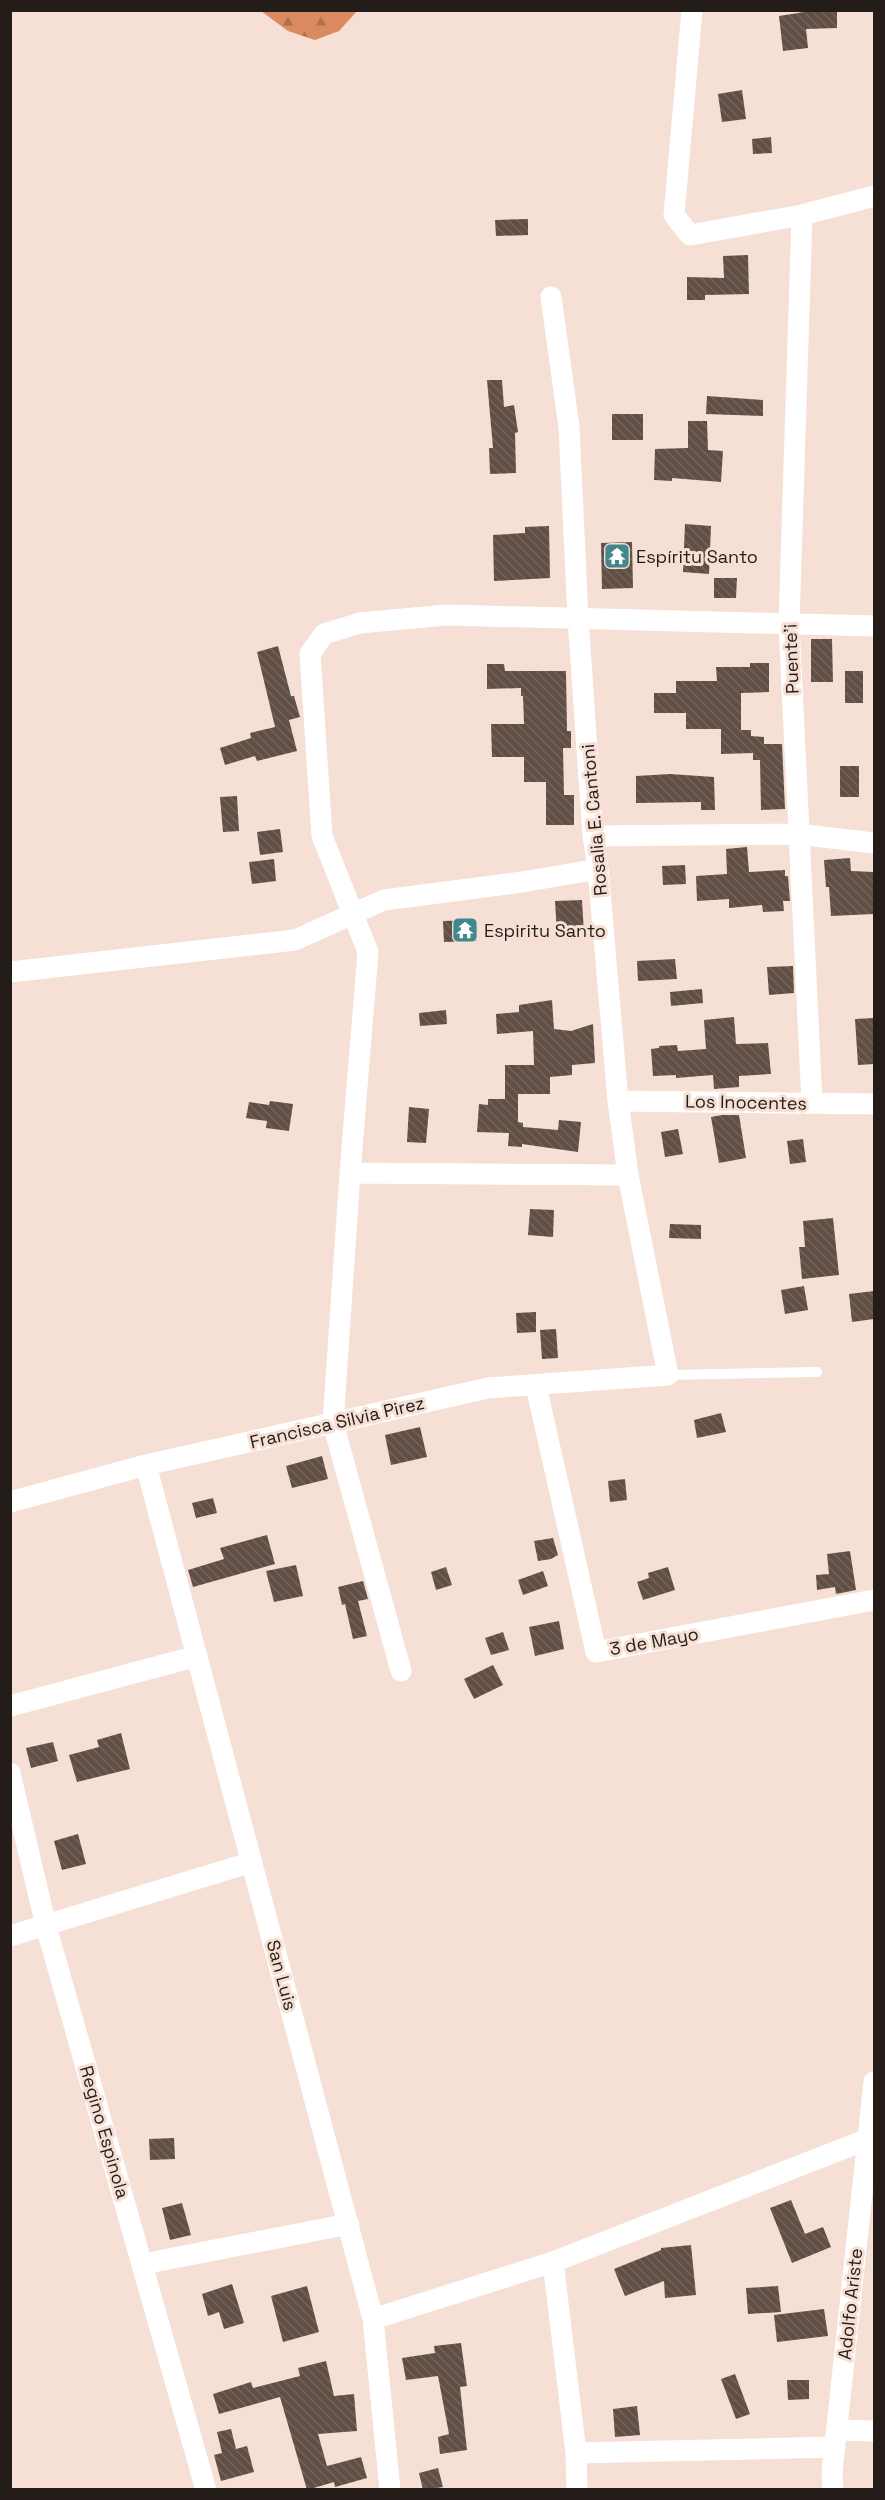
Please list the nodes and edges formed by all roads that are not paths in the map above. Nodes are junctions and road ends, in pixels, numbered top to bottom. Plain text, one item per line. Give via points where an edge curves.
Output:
1 (692, 10) edge
2 (874, 196) edge
3 (802, 215) junction
4 (551, 297) dead end
5 (578, 618) junction
6 (789, 624) junction
7 (874, 626) edge
8 (798, 834) junction
9 (593, 836) junction
10 (874, 843) edge
11 (598, 869) junction
12 (353, 914) junction
13 (10, 972) edge
14 (618, 1101) junction
15 (812, 1103) junction
16 (874, 1104) edge
17 (350, 1173) junction
18 (628, 1175) junction
19 (817, 1372) dead end
20 (668, 1375) junction
21 (536, 1386) junction
22 (333, 1423) junction
23 (146, 1465) junction
24 (10, 1502) edge
25 (874, 1600) edge
26 (197, 1656) junction
27 (401, 1671) dead end
28 (10, 1706) edge
29 (10, 1773) edge
30 (252, 1862) junction
31 (46, 1926) junction
32 (10, 1936) edge
33 (874, 2082) edge
34 (868, 2139) junction
35 (348, 2224) junction
36 (867, 2224) edge
37 (553, 2262) junction
38 (142, 2264) junction
39 (373, 2319) junction
40 (874, 2430) edge
41 (836, 2438) junction
42 (576, 2453) junction
43 (206, 2490) edge
44 (390, 2490) edge
45 (577, 2490) edge
46 (833, 2490) edge

1 - 3 street via 674,215 690,235
2 - 3 street
3 - 6 street, Puente'i
4 - 5 street, Rosalia E. Cantoni via 569,427
5 - 6 street
5 - 9 street, Rosalia E. Cantoni
5 - 12 street via 446,615 360,623 324,634 310,654 322,836
6 - 7 street
6 - 8 street, Puente'i
8 - 9 street
8 - 10 street
8 - 15 street, Puente'i
9 - 11 street, Rosalia E. Cantoni
11 - 12 street via 384,900
11 - 14 street, Rosalia E. Cantoni
12 - 13 street via 295,940
12 - 17 street via 368,952
14 - 15 street, Los Inocentes
14 - 18 street, Rosalia E. Cantoni
15 - 16 street, Los Inocentes
17 - 18 street
17 - 22 street
18 - 20 street, Rosalia E. Cantoni
19 - 20 lane
20 - 21 street, Francisca Silvia Pirez
21 - 22 street, Francisca Silvia Pirez via 488,1388
21 - 25 street, 3 de Mayo via 596,1652
22 - 23 street, Francisca Silvia Pirez
22 - 27 street
23 - 24 street, Francisca Silvia Pirez
23 - 26 street, San Luis
26 - 28 street
26 - 30 street, San Luis
29 - 31 street, Regino Espinola
30 - 31 street
30 - 35 street, San Luis
31 - 32 street
31 - 38 street, Regino Espinola
33 - 34 street, Adolfo Ariste
34 - 36 street, Adolfo Ariste
34 - 37 street
35 - 38 street
35 - 39 street, San Luis
36 - 41 street, Adolfo Ariste
37 - 39 street
37 - 42 street
38 - 43 street, Regino Espinola
39 - 44 street, San Luis
40 - 41 street
41 - 42 street
41 - 46 street, Adolfo Ariste
42 - 45 street

